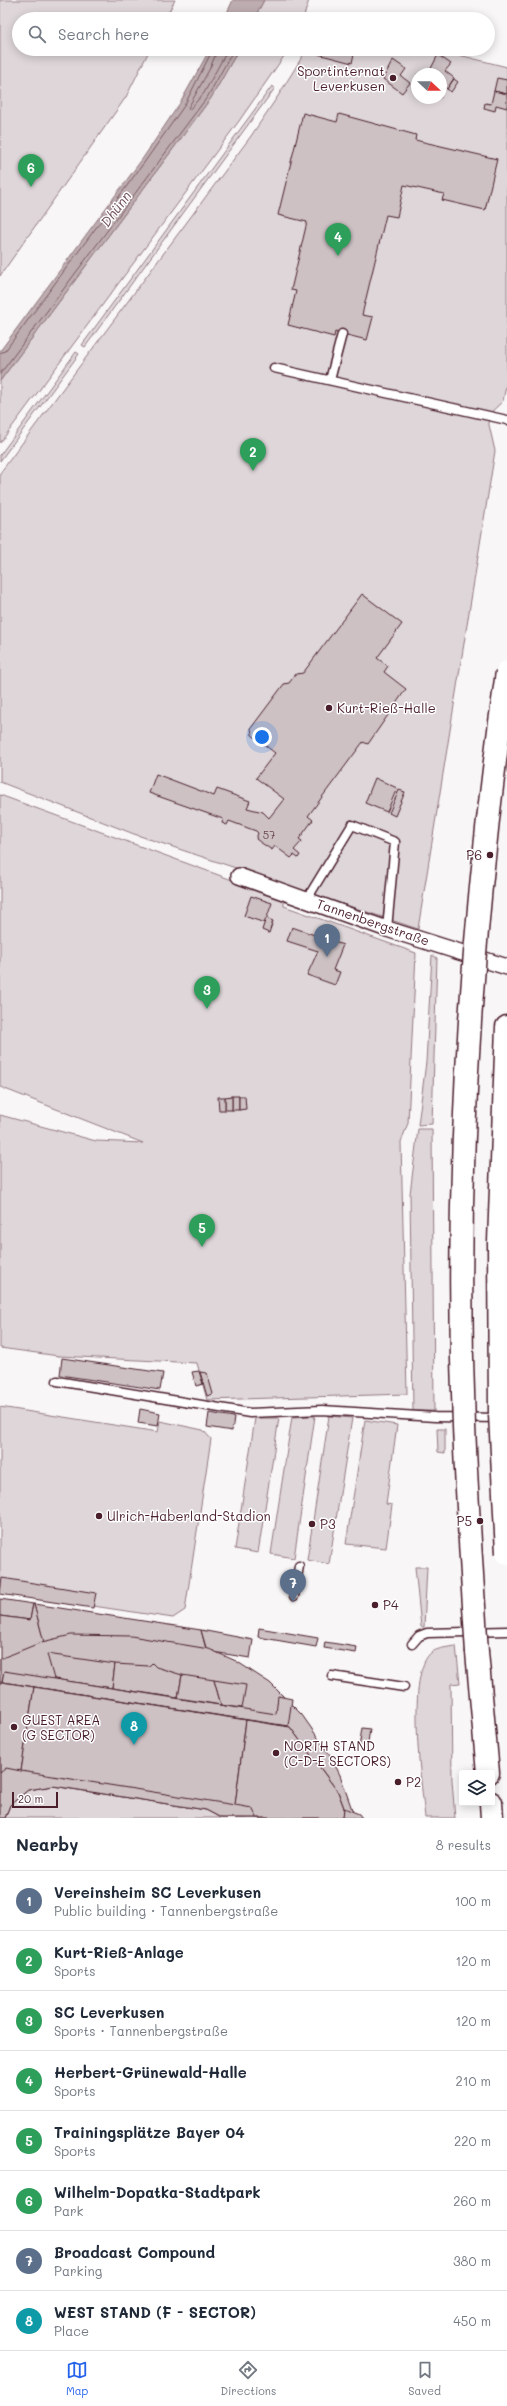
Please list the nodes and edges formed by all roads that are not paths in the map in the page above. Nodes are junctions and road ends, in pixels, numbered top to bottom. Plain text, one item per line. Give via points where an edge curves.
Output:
1 (342, 334) dead end
2 (274, 368) dead end
3 (330, 380) junction
4 (507, 420) edge
5 (507, 672) edge
6 (239, 876) dead end
7 (307, 899) junction
8 (387, 928) junction
9 (507, 967) edge
10 (507, 1027) edge
11 (57, 1381) dead end
12 (507, 1418) edge
13 (507, 1553) edge
14 (299, 1566) dead end
15 (294, 1596) dead end
16 (507, 1631) edge
17 (412, 1644) dead end
18 (332, 1676) dead end
19 (404, 1687) dead end
20 (483, 1733) junction
21 (482, 1770) edge
22 (488, 1770) edge
23 (482, 1806) edge
24 (491, 1806) edge
25 (481, 1818) edge
26 (492, 1818) edge

1 - 3 lane
2 - 3 lane
3 - 4 lane
5 - 20 highway, bridge via 480,895 472,989 464,1154 464,1425
6 - 7 street, Tannenbergstraße
7 - 8 street, Tannenbergstraße
7 - 8 lane via 352,825 395,842
8 - 9 street, Tannenbergstraße
10 - 13 highway, bridge via 500,1156 498,1328
11 - 12 lane via 250,1413 322,1410 435,1417
14 - 15 lane
16 - 17 lane via 427,1633 419,1636
18 - 19 lane
20 - 21 highway
20 - 22 highway
23 - 25 highway
24 - 26 highway

